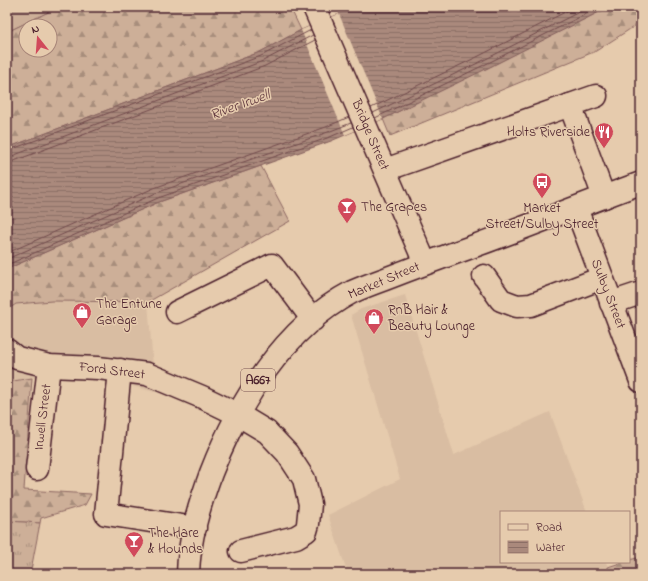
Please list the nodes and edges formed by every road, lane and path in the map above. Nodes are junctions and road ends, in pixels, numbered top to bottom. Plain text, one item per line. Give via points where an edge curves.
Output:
1 (314, 7) edge
2 (596, 96) dead end
3 (570, 105) junction
4 (381, 161) junction
5 (641, 183) edge
6 (604, 197) junction
7 (576, 208) junction
8 (425, 263) junction
9 (484, 276) dead end
10 (602, 278) junction
11 (641, 293) edge
12 (611, 303) junction
13 (177, 312) dead end
14 (313, 320) junction
15 (7, 350) edge
16 (49, 366) junction
17 (120, 370) junction
18 (641, 381) edge
19 (237, 414) junction
20 (37, 469) dead end
21 (194, 528) junction
22 (241, 551) dead end
23 (188, 574) edge

1 - 4 street, Bridge Street
2 - 3 street
3 - 4 street
3 - 6 street
4 - 8 street, Bridge Street
5 - 6 street, Market Street / A667
6 - 7 street, Market Street / A667
7 - 8 street, Market Street / A667
7 - 10 street, Sulby Street
8 - 14 street, Market Street / A667 via 352,292
9 - 10 street via 501,300 517,306 531,305
10 - 12 street, Sulby Street
11 - 12 street
12 - 18 street, Sulby Street
13 - 14 street via 272,265
14 - 19 street, Market Street / A667 via 278,355 257,381
15 - 16 street, Ford Street via 17,358
16 - 17 street, Ford Street
16 - 20 street, Irwell Street
17 - 19 street, Ford Street via 147,374
17 - 21 street via 106,514
19 - 21 street, Market Street / A667 via 218,456
19 - 22 street, Ford Street via 267,432 287,453 304,479 310,504 306,531 296,537
21 - 23 street, Market Street / A667 via 188,555

